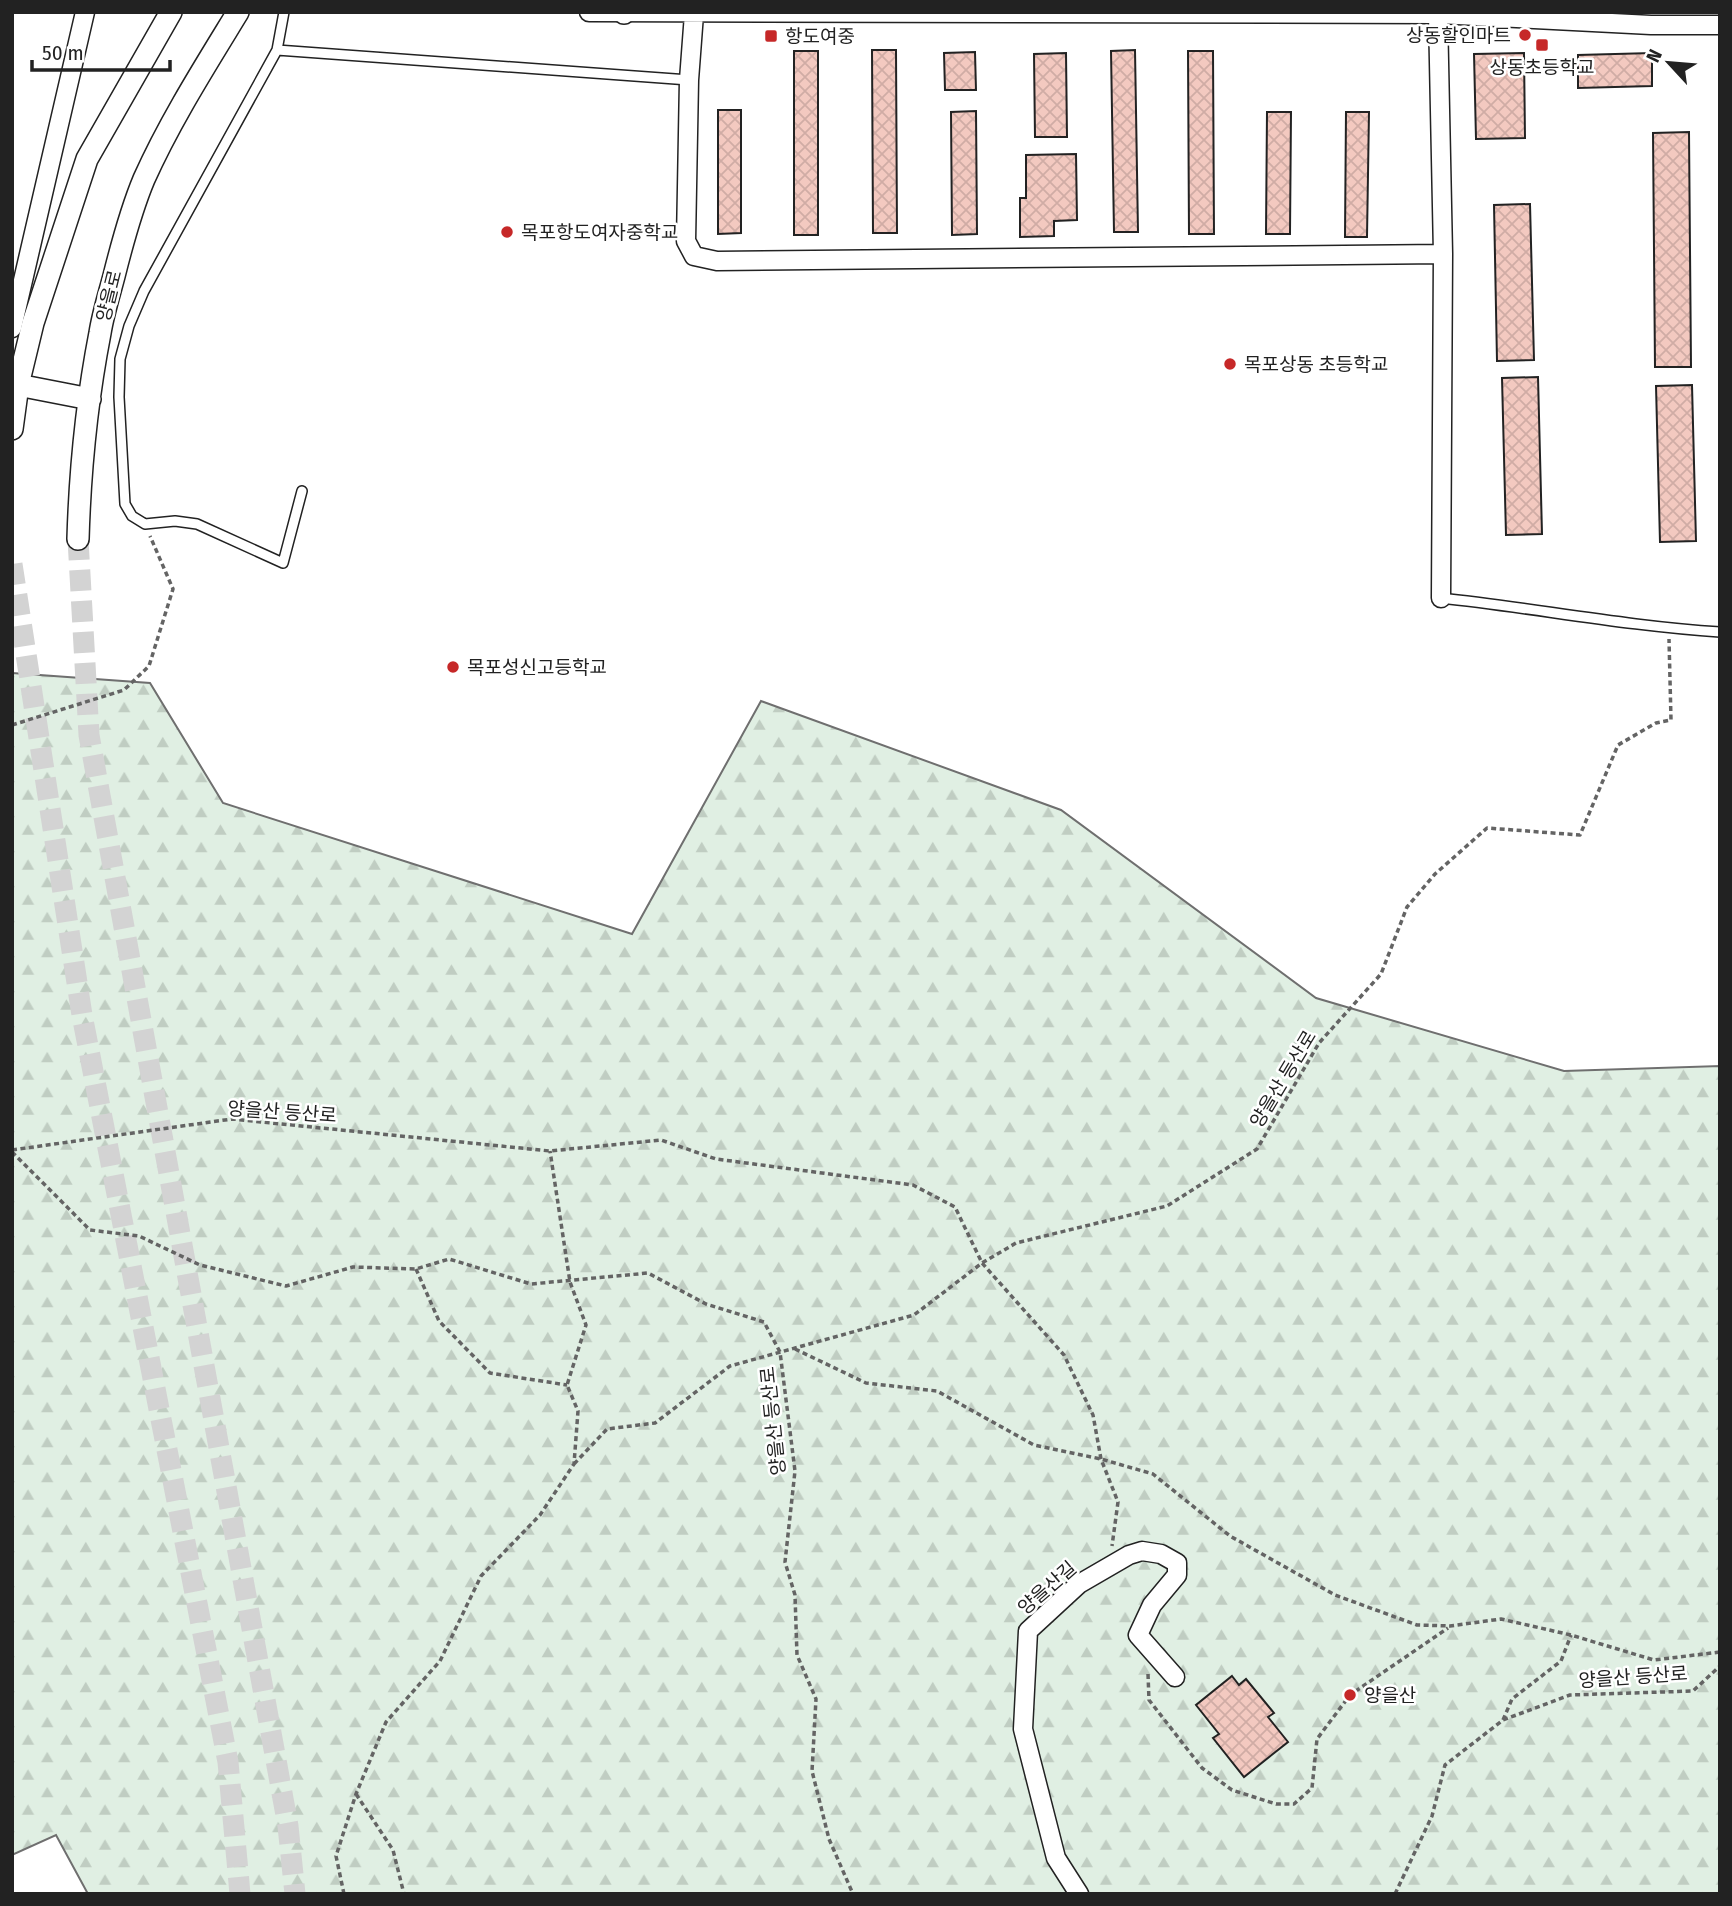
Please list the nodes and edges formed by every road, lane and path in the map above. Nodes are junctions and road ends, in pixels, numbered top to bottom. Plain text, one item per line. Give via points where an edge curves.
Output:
1 (85, 12) edge
2 (171, 12) edge
3 (238, 12) edge
4 (285, 12) edge
5 (589, 12) edge
6 (624, 13) edge
7 (693, 13) edge
8 (1438, 13) edge
9 (1651, 19) edge
10 (1720, 25) edge
11 (277, 50) junction
12 (689, 80) junction
13 (1443, 254) junction
14 (12, 328) edge
15 (18, 385) junction
16 (90, 399) junction
17 (12, 429) edge
18 (302, 491) dead end
19 (145, 524) junction
20 (78, 539) tunnel mouth
21 (1441, 598) joint
22 (1669, 628) junction
23 (1720, 632) edge
24 (12, 725) edge
25 (12, 1151) edge
26 (550, 1151) junction
27 (982, 1263) junction
28 (416, 1269) junction
29 (570, 1282) junction
30 (793, 1348) junction
31 (779, 1352) junction
32 (567, 1385) junction
33 (1101, 1459) junction
34 (575, 1464) junction
35 (1110, 1566) junction
36 (1450, 1626) junction
37 (1571, 1636) junction
38 (1720, 1653) edge
39 (1157, 1657) junction
40 (1720, 1666) edge
41 (1175, 1677) dead end
42 (1503, 1720) junction
43 (356, 1794) junction
44 (344, 1894) edge
45 (404, 1894) edge
46 (853, 1894) edge
47 (1079, 1894) edge
48 (1395, 1894) edge

1 - 14 street
2 - 15 street via 87,159 33,323
3 - 16 street, 양을로 via 143,181 100,331
4 - 11 lane
5 - 6 street
6 - 7 street
7 - 8 street
7 - 12 street
8 - 9 street
8 - 13 street
9 - 10 street
11 - 12 lane
11 - 19 lane via 129,326 120,359 119,397 125,504 132,516
12 - 13 street via 686,241 700,259
13 - 21 street
15 - 16 street
15 - 17 street
16 - 20 street, 양을로
18 - 19 lane via 284,563 197,524
19 - 24 path via 173,589 149,666 124,690
21 - 22 lane
22 - 23 lane
22 - 27 path, 양을산 등산로 via 1671,720 1656,723 1618,745 1580,835 1487,828 1435,874 1406,907 1381,974 1318,1043 1257,1149 1167,1206 1016,1243
25 - 26 path, 양을산 등산로 via 232,1119
25 - 28 path, 양을산 등산로 via 90,1230 139,1236 200,1265 286,1286 353,1267
26 - 27 path, 양을산 등산로 via 661,1140 716,1159 913,1185 955,1207
26 - 29 path
27 - 30 path, 양을산 등산로 via 914,1315
27 - 33 path, 양을산 등산로 via 1064,1355 1093,1415
28 - 29 path, 양을산 등산로 via 449,1259 531,1284
28 - 32 path via 439,1321 490,1373
29 - 31 path, 양을산 등산로 via 648,1273 706,1304 764,1322
29 - 32 path via 586,1325
30 - 31 path, 양을산 등산로
30 - 33 path, 양을산 등산로 via 866,1383 937,1391 1034,1445
31 - 34 path, 양을산 등산로 via 730,1366 656,1423 607,1429
31 - 46 path, 양을산 등산로 via 795,1471 785,1562 795,1595 797,1655 817,1699 812,1771 829,1839
32 - 34 path via 578,1411
33 - 35 path, 양을산 등산로 via 1118,1502
33 - 36 path, 양을산 등산로 via 1153,1474 1230,1536 1335,1595 1417,1625
34 - 43 path, 양을산 등산로 via 540,1516 481,1576 440,1661 386,1722
35 - 39 street, 양을산길 via 1142,1551 1177,1563 1177,1575 1152,1605 1138,1635
35 - 47 street, 양을산길 via 1079,1584 1028,1631 1023,1729 1056,1858
36 - 37 path, 양을산 등산로 via 1501,1619
36 - 39 path, 양을산 등산로 via 1350,1695 1317,1738 1312,1788 1294,1804 1276,1804 1232,1790 1202,1768 1149,1700 1147,1680
37 - 38 path, 양을산 등산로 via 1654,1660
37 - 42 path, 양을산 등산로 via 1562,1661 1512,1699
39 - 41 street, 양을산길
40 - 42 path, 양을산 등산로 via 1693,1691 1570,1695
42 - 48 path, 양을산 등산로 via 1445,1765 1432,1816
43 - 44 path, 양을산 등산로 via 336,1856
43 - 45 path via 393,1850

